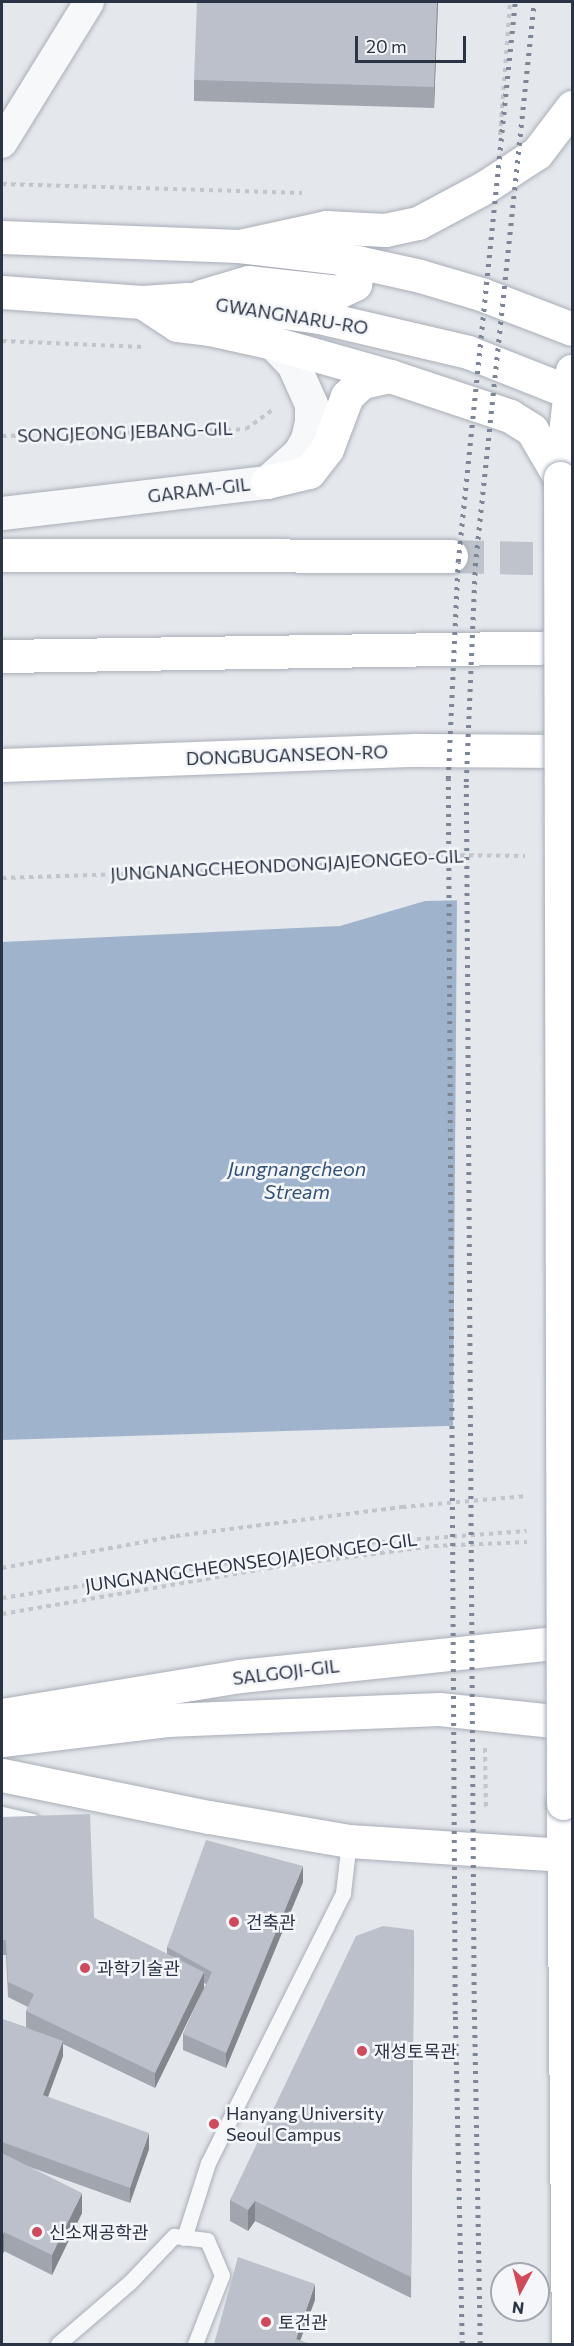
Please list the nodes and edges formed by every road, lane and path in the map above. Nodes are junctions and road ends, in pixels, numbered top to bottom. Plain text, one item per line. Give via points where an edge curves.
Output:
1 (89, 2) edge
2 (510, 2) edge
3 (573, 107) edge
4 (500, 141) dead end
5 (2, 143) edge
6 (2, 184) edge
7 (313, 194) dead end
8 (2, 237) edge
9 (239, 246) junction
10 (359, 262) junction
11 (2, 292) edge
12 (188, 299) junction
13 (142, 302) junction
14 (573, 329) edge
15 (273, 343) junction
16 (390, 376) junction
17 (300, 380) junction
18 (572, 385) edge
19 (2, 436) edge
20 (560, 478) junction
21 (267, 482) junction
22 (2, 513) edge
23 (2, 555) edge
24 (451, 556) tunnel mouth
25 (2, 640) edge
26 (573, 647) edge
27 (87, 653) junction
28 (2, 656) edge
29 (573, 751) edge
30 (2, 765) edge
31 (526, 856) dead end
32 (2, 878) edge
33 (538, 1495) dead end
34 (538, 1531) dead end
35 (538, 1541) dead end
36 (2, 1568) edge
37 (2, 1598) edge
38 (2, 1614) edge
39 (573, 1641) edge
40 (485, 1714) junction
41 (2, 1715) edge
42 (573, 1723) edge
43 (2, 1740) edge
44 (2, 1775) edge
45 (486, 1809) dead end
46 (2, 1814) edge
47 (40, 1823) edge
48 (349, 1841) junction
49 (565, 1855) junction
50 (184, 2238) junction
51 (58, 2344) edge
52 (195, 2344) edge
53 (568, 2344) edge

1 - 5 street
2 - 4 path
3 - 9 main road via 537,153 485,187 418,222 385,230 326,227
6 - 7 path
8 - 9 main road
9 - 10 main road
10 - 12 main road via 354,284 338,292 248,282
10 - 14 main road via 481,294
11 - 13 main road, GWANGNARU-RO
12 - 13 main road, GWANGNARU-RO
12 - 18 main road, GWANGNARU-RO via 319,317 393,332
13 - 15 main road via 177,325
15 - 16 main road
15 - 17 street, GARAM-GIL via 293,364
16 - 20 main road via 518,421 532,430
16 - 21 main road via 362,382 347,396 327,449 309,472
17 - 19 path, SONGJEONG JEBANG-GIL via 282,403 246,429
17 - 21 street, GARAM-GIL via 311,405 307,439
18 - 20 main road
20 - 49 main road, bridge
21 - 22 street, GARAM-GIL
23 - 24 main road
25 - 27 main road
26 - 27 main road
27 - 28 main road
29 - 30 main road, DONGBUGANSEON-RO via 416,750
31 - 32 path, JUNGNANGCHEONDONGJAJEONGEO-GIL via 433,855 273,869
33 - 36 path via 402,1507 176,1536
34 - 37 path, JUNGNANGCHEONSEOJAJEONGEO-GIL via 354,1544
35 - 38 path via 435,1546 293,1564
39 - 41 main road, SALGOJI-GIL via 240,1676
40 - 42 main road
40 - 43 main road via 439,1709 167,1720
40 - 45 path
44 - 48 main road
46 - 47 lane
48 - 49 main road
48 - 50 lane via 344,1893 208,2163
49 - 53 main road
50 - 51 lane via 174,2236 130,2282
50 - 52 lane via 207,2240 222,2275

